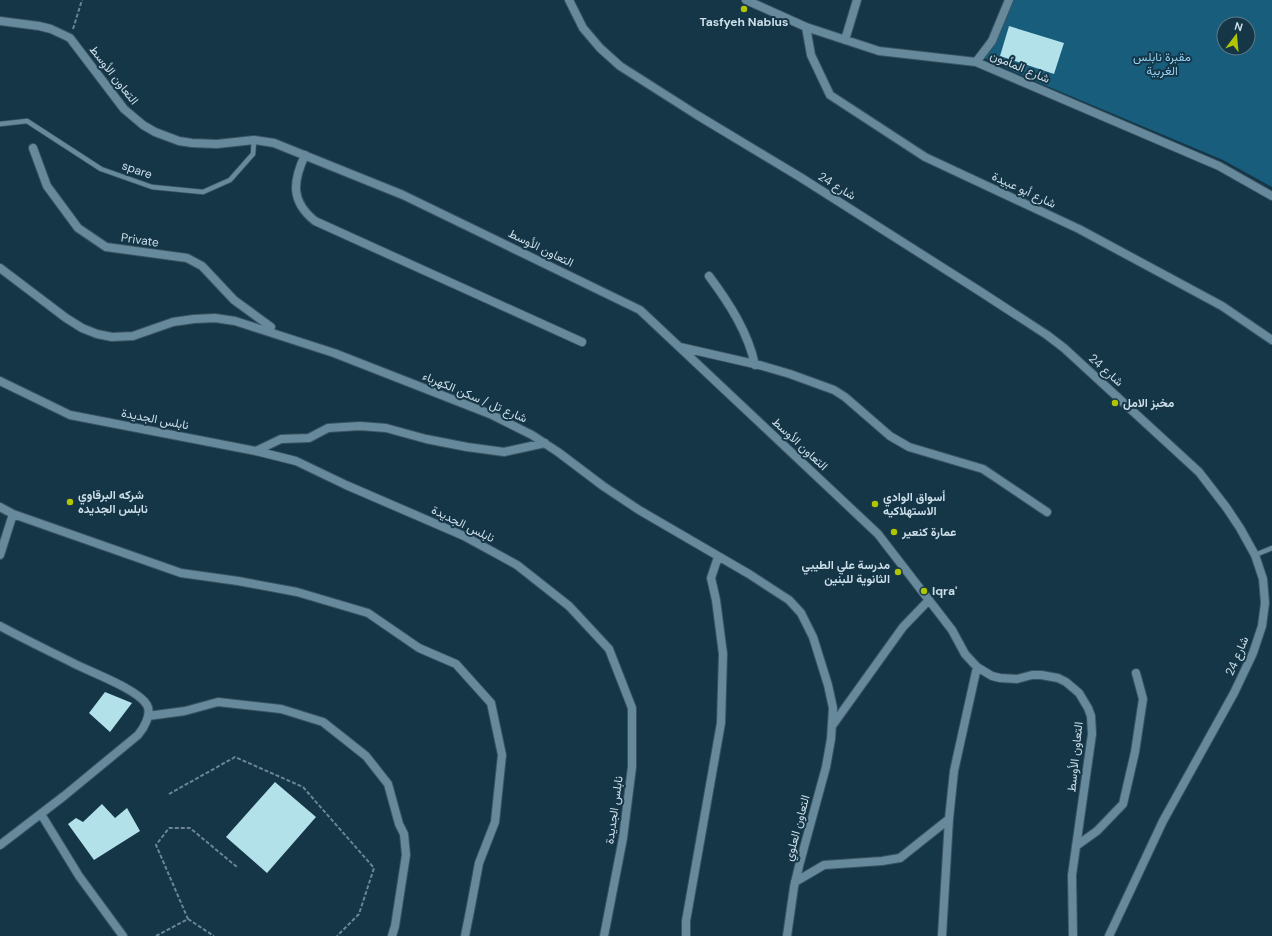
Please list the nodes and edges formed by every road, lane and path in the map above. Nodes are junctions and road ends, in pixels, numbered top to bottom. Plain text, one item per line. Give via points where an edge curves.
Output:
1 (82, 0) edge
2 (569, 0) edge
3 (746, 0) edge
4 (857, 0) edge
5 (1009, 0) edge
6 (0, 21) edge
7 (806, 27) junction
8 (70, 38) junction
9 (845, 40) junction
10 (976, 62) junction
11 (0, 124) edge
12 (254, 140) junction
13 (33, 148) dead end
14 (305, 155) junction
15 (1272, 196) edge
16 (0, 268) edge
17 (709, 276) dead end
18 (271, 327) dead end
19 (1272, 340) edge
20 (582, 342) dead end
21 (680, 347) junction
22 (755, 364) junction
23 (0, 381) edge
24 (545, 443) junction
25 (256, 451) junction
26 (0, 507) edge
27 (1047, 512) dead end
28 (13, 514) junction
29 (1272, 548) edge
30 (0, 555) edge
31 (1255, 555) junction
32 (718, 557) junction
33 (929, 600) junction
34 (0, 626) edge
35 (977, 667) junction
36 (1136, 673) dead end
37 (148, 716) junction
38 (832, 726) junction
39 (169, 794) dead end
40 (41, 814) junction
41 (949, 819) junction
42 (0, 845) edge
43 (1076, 846) junction
44 (237, 866) dead end
45 (795, 882) junction
46 (188, 919) junction
47 (123, 936) edge
48 (156, 936) edge
49 (214, 936) edge
50 (337, 936) edge
51 (392, 936) edge
52 (465, 936) edge
53 (604, 936) edge
54 (686, 936) edge
55 (787, 936) edge
56 (942, 936) edge
57 (1073, 936) edge
58 (1109, 936) edge

1 - 8 path
2 - 31 street, شارع 24 via 583,28 620,66 934,262 1064,348 1199,472 1226,507
3 - 7 street, شارع المأمون
4 - 9 street
5 - 10 street via 992,41
6 - 8 street, التعاون الأوسط via 39,26
7 - 9 street, شارع المأمون
7 - 19 street, شارع أبو عبيدة via 811,55 830,95 925,157 1079,229 1222,306
8 - 12 street, التعاون الأوسط via 124,109 155,132 179,141 204,144
9 - 10 street, شارع المأمون via 879,51
10 - 15 street, شارع المأمون via 1219,166
11 - 12 lane, spare via 27,122 101,169 152,187 203,192 230,180 253,154
12 - 14 street, التعاون الأوسط via 274,143
13 - 18 street, Private via 46,186 78,228 106,247 187,258 202,266 234,300
14 - 20 street via 297,174 296,189 300,204 315,221
14 - 21 street, التعاون الأوسط via 403,195 640,310
16 - 24 street, شارع تل / سكن الكهرباء via 66,318 92,332 112,337 128,336 173,322 201,318 242,322 334,353 438,393 512,424
17 - 22 street via 738,321 752,348
21 - 22 street
21 - 33 street, التعاون الأوسط via 878,534
22 - 27 street via 839,392 899,442 983,469
23 - 25 street, نابلس الجديدة via 70,414
24 - 25 street via 504,452 426,439 386,428 360,426 328,428 309,438 281,439
24 - 32 street, شارع تل / سكن الكهرباء via 620,498
25 - 53 street, نابلس الجديدة via 296,461 464,536 517,565 569,606 609,649 632,708 632,767 623,838
26 - 28 street
28 - 30 street
28 - 52 street via 181,573 297,592 368,614 419,648 456,664 491,703 502,754 495,822 479,863
29 - 31 lane
31 - 58 street, شارع 24 via 1263,579 1265,603 1262,626 1253,653 1234,693 1163,821
32 - 38 street, شارع تل / سكن الكهرباء via 784,597 801,613 816,644 828,685 833,705
32 - 54 street via 711,578 722,654 721,723 686,921
33 - 35 street, التعاون الأوسط via 957,637 965,654
33 - 38 street via 903,627
34 - 37 street via 120,685 145,702
35 - 41 street via 954,770
35 - 43 street, التعاون الأوسط via 1000,678 1017,679 1041,675 1058,678 1073,687 1085,700 1091,716 1092,734
36 - 43 street via 1143,699 1135,752 1123,804 1097,831
37 - 40 street via 138,735
37 - 51 street via 185,711 218,702 281,709 323,722 366,756 388,784 404,834 406,855
38 - 45 street, التعاون العلوي via 823,780
39 - 50 path via 235,758 303,787 374,868 359,914
40 - 42 street
40 - 47 street via 79,876
41 - 45 street via 900,858 824,865
41 - 56 street
43 - 57 street, التعاون الأوسط via 1072,875
44 - 46 path via 190,828 169,828 156,844
45 - 55 street, التعاون العلوي
46 - 48 path
46 - 49 path

